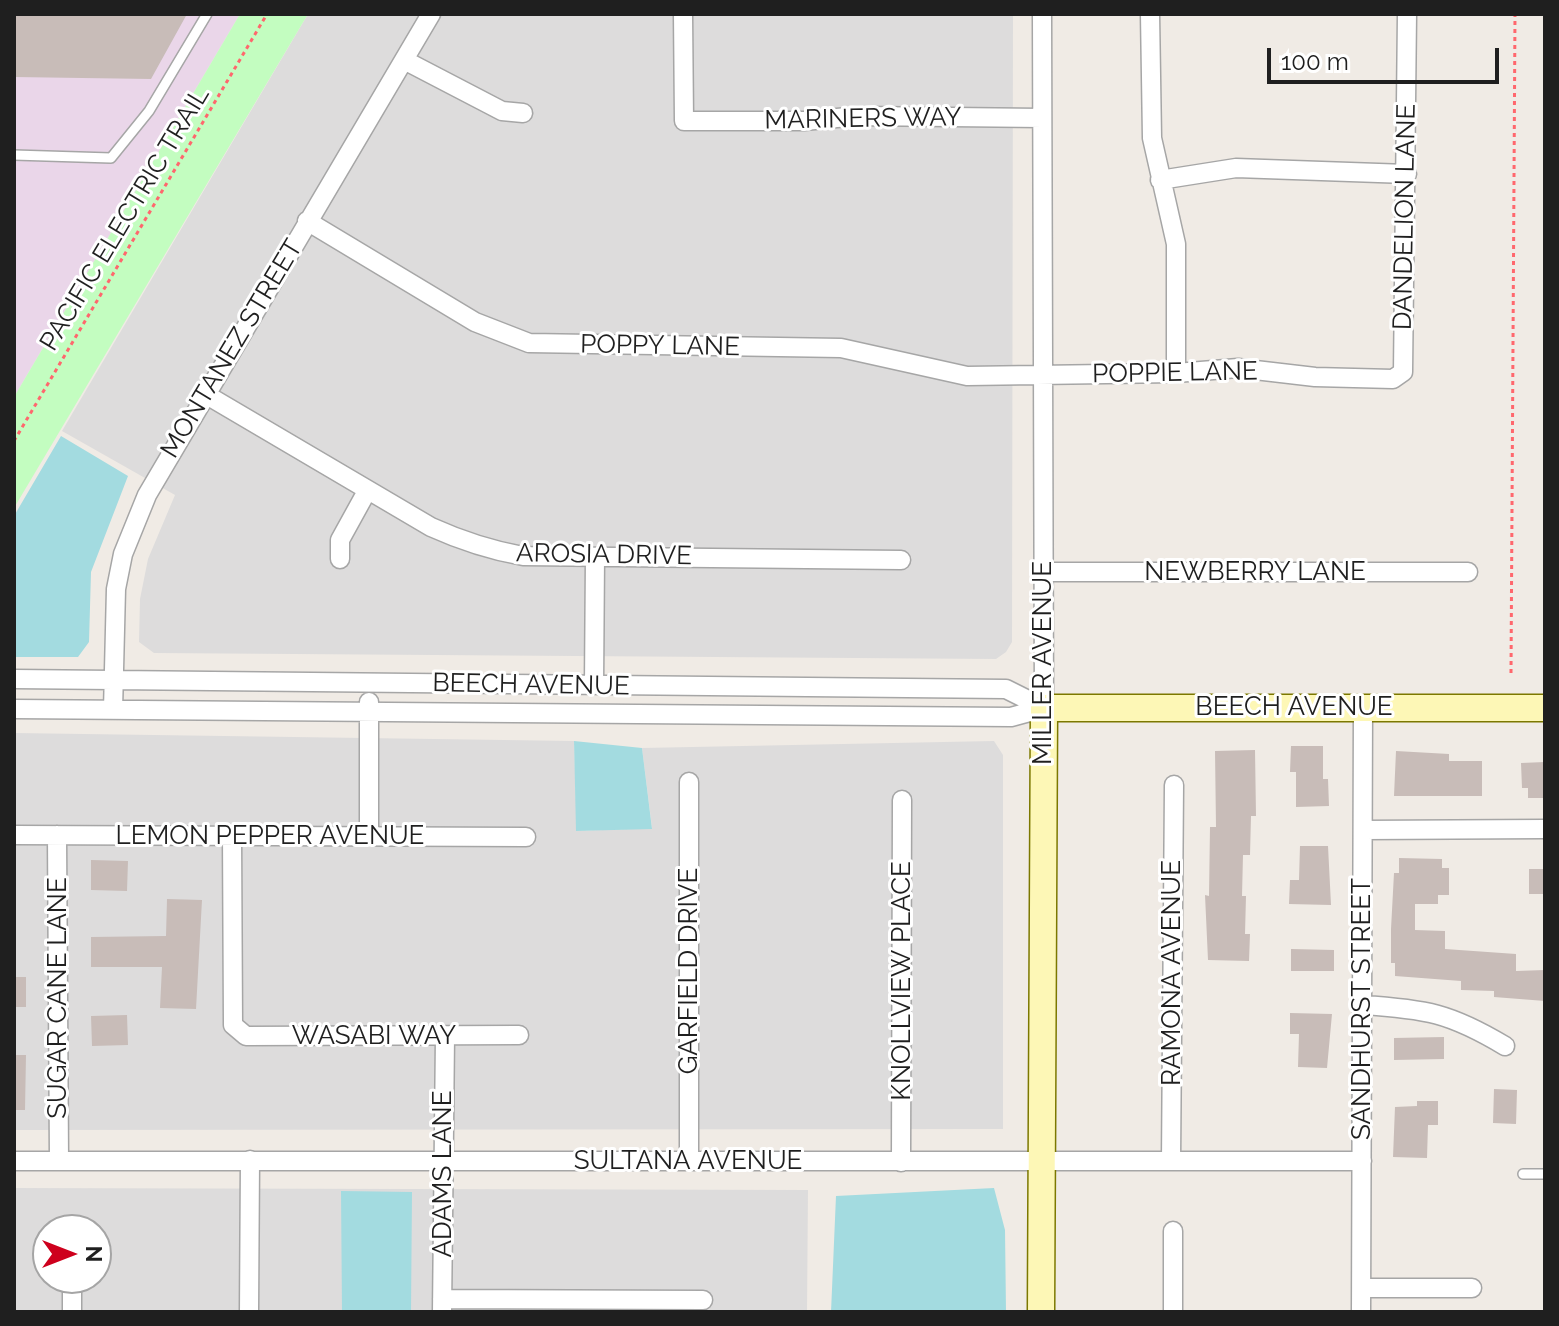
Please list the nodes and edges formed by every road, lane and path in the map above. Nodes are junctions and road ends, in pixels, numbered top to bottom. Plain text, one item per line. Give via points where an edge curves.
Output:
1 (207, 14) edge
2 (267, 14) edge
3 (431, 14) edge
4 (683, 14) edge
5 (1042, 14) edge
6 (1150, 14) edge
7 (1407, 14) edge
8 (1515, 14) edge
9 (404, 60) junction
10 (523, 113) dead end
11 (1042, 118) junction
12 (14, 155) edge
13 (1407, 174) junction
14 (1160, 180) junction
15 (307, 221) junction
16 (1403, 372) joint
17 (1176, 373) junction
18 (1041, 376) junction
19 (205, 394) junction
20 (14, 441) edge
21 (367, 491) junction
22 (595, 557) junction
23 (340, 559) dead end
24 (901, 560) dead end
25 (1043, 572) junction
26 (1468, 572) dead end
27 (1511, 673) dead end
28 (14, 679) edge
29 (113, 681) junction
30 (369, 683) junction
31 (594, 685) junction
32 (1363, 707) junction
33 (1044, 708) junction
34 (1545, 708) edge
35 (14, 709) edge
36 (113, 710) junction
37 (369, 711) junction
38 (689, 782) dead end
39 (1174, 785) dead end
40 (902, 800) dead end
41 (1545, 829) edge
42 (1363, 830) junction
43 (232, 834) junction
44 (14, 835) edge
45 (57, 835) junction
46 (369, 835) junction
47 (526, 837) dead end
48 (1362, 1005) junction
49 (519, 1035) dead end
50 (445, 1036) junction
51 (1505, 1046) dead end
52 (250, 1160) junction
53 (14, 1161) edge
54 (59, 1161) junction
55 (443, 1161) junction
56 (689, 1161) junction
57 (1041, 1161) junction
58 (1171, 1161) junction
59 (1362, 1161) junction
60 (901, 1162) junction
61 (1523, 1174) dead end
62 (1545, 1174) edge
63 (1173, 1231) dead end
64 (1362, 1288) junction
65 (1472, 1288) dead end
66 (703, 1300) dead end
67 (442, 1305) edge
68 (249, 1312) edge
69 (1041, 1312) edge
70 (1173, 1312) edge
71 (1361, 1312) edge

1 - 12 lane via 149,111 111,158
2 - 20 path, PACIFIC ELECTRIC TRAIL
3 - 9 street, MONTANEZ STREET
4 - 11 street, MARINERS WAY via 684,121
5 - 11 street, MILLER AVENUE
6 - 14 street via 1151,116
7 - 13 street, DANDELION LANE
8 - 27 path
9 - 10 street via 502,111
9 - 15 street, MONTANEZ STREET
11 - 18 street, MILLER AVENUE
13 - 14 street via 1236,168
13 - 16 street, DANDELION LANE
14 - 17 street via 1176,244
15 - 18 street, POPPY LANE via 475,322 529,343 841,348 967,376
15 - 19 street, MONTANEZ STREET
16 - 17 street, POPPIE LANE via 1376,380 1246,368
17 - 18 street, POPPIE LANE
18 - 25 street, MILLER AVENUE
19 - 21 street, AROSIA DRIVE
19 - 29 street, MONTANEZ STREET via 147,495 123,554 116,589
21 - 22 street, AROSIA DRIVE via 471,545 523,556
21 - 23 street via 340,540
22 - 24 street, AROSIA DRIVE
22 - 31 street
25 - 26 street, NEWBERRY LANE
25 - 33 street, MILLER AVENUE
28 - 29 street, BEECH AVENUE
29 - 30 street, BEECH AVENUE
29 - 36 street, MONTANEZ STREET
30 - 31 street, BEECH AVENUE
30 - 37 street
31 - 33 street, BEECH AVENUE via 1006,689
32 - 33 street, BEECH AVENUE
32 - 34 street, BEECH AVENUE
32 - 42 street, SANDHURST STREET
33 - 37 street, BEECH AVENUE via 1011,717
33 - 57 street, MILLER AVENUE
35 - 36 street, BEECH AVENUE
36 - 37 street, BEECH AVENUE
37 - 46 street
38 - 56 street, GARFIELD DRIVE
39 - 58 street, RAMONA AVENUE
40 - 60 street, KNOLLVIEW PLACE
41 - 42 street
42 - 48 street, SANDHURST STREET
43 - 45 street, LEMON PEPPER AVENUE
43 - 46 street, LEMON PEPPER AVENUE
43 - 50 street, WASABI WAY via 233,1025 246,1036
44 - 45 street, LEMON PEPPER AVENUE
45 - 54 street, SUGAR CANE LANE
46 - 47 street, LEMON PEPPER AVENUE
48 - 51 street via 1427,1011 1463,1021
48 - 59 street, SANDHURST STREET
49 - 50 street, WASABI WAY
50 - 55 street, ADAMS LANE
52 - 54 street, SULTANA AVENUE
52 - 55 street, SULTANA AVENUE
52 - 68 street
53 - 54 street, SULTANA AVENUE
55 - 56 street, SULTANA AVENUE
55 - 67 street, ADAMS LANE
56 - 60 street, SULTANA AVENUE
57 - 58 street, SULTANA AVENUE
57 - 60 street, SULTANA AVENUE
57 - 69 street, MILLER AVENUE
58 - 59 street, SULTANA AVENUE
59 - 64 street, SANDHURST STREET
61 - 62 lane
63 - 70 street
64 - 65 street
64 - 71 street, SANDHURST STREET
66 - 67 street

